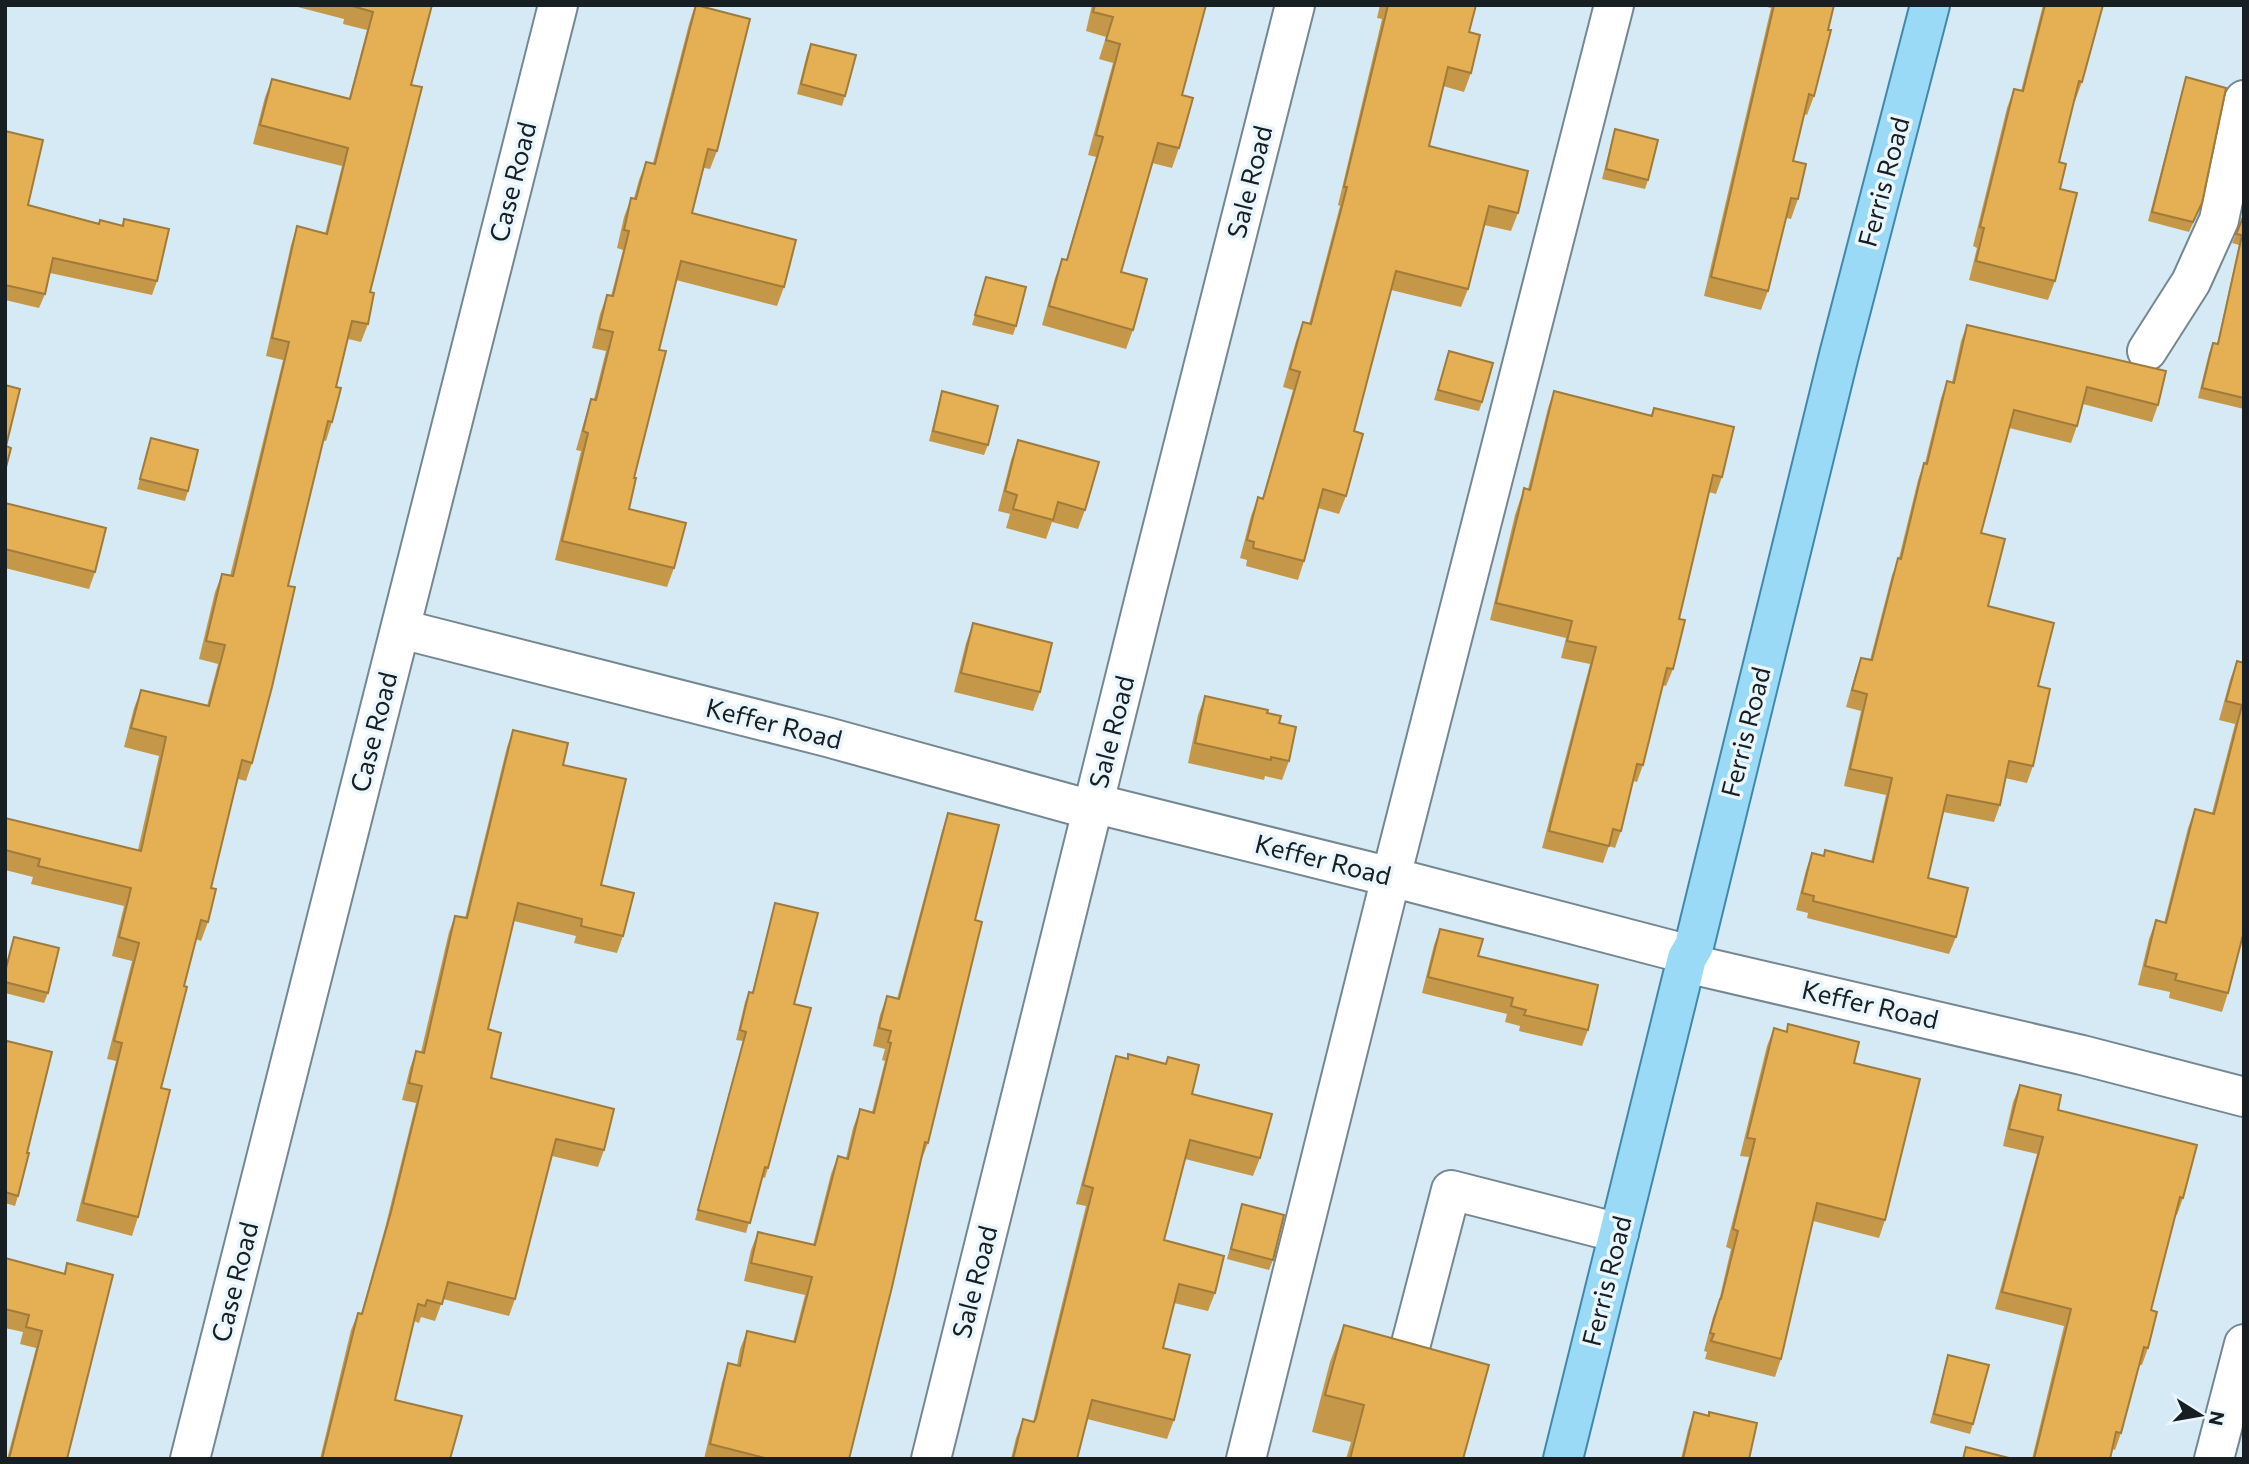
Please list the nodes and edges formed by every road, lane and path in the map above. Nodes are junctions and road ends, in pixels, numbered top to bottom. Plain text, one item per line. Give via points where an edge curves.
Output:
1 (558, 5) edge
2 (1295, 5) edge
3 (1614, 5) edge
4 (1930, 5) edge
5 (2244, 100) edge
6 (2147, 351) dead end
7 (401, 629) junction
8 (1094, 808) junction
9 (1391, 877) junction
10 (1687, 958) junction
11 (2244, 1097) edge
12 (1619, 1233) junction
13 (2244, 1344) edge
14 (1408, 1355) edge
15 (190, 1459) edge
16 (931, 1459) edge
17 (1246, 1459) edge
18 (1563, 1459) edge
19 (2214, 1459) edge

1 - 7 street, Case Road
2 - 8 street, Sale Road
3 - 9 street
4 - 10 main road, Ferris Road via 1694,946
5 - 6 street via 2219,220 2191,282
7 - 8 street, Keffer Road
7 - 15 street, Case Road
8 - 9 street, Keffer Road via 1108,807
8 - 16 street, Sale Road
9 - 10 street, Keffer Road via 1675,951
9 - 17 street
10 - 11 street, Keffer Road via 1699,966
10 - 12 main road, Ferris Road
12 - 14 street via 1451,1190
12 - 18 main road, Ferris Road
13 - 19 street

